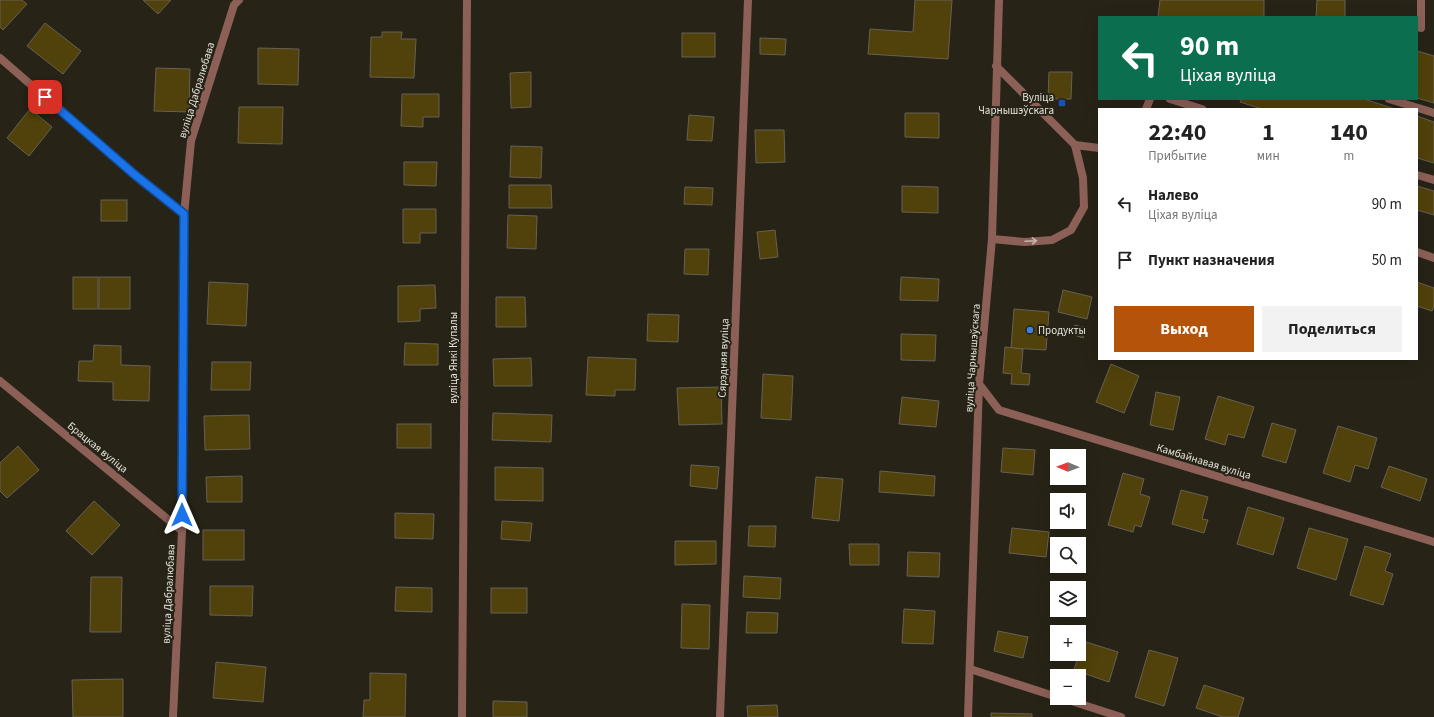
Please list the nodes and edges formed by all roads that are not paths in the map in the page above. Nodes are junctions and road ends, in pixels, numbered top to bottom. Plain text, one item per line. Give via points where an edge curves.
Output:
1 (239, 0) edge
2 (467, 0) edge
3 (748, 0) edge
4 (999, 0) edge
5 (1421, 0) edge
6 (1421, 28) dead end
7 (0, 58) edge
8 (996, 66) junction
9 (1173, 100) edge
10 (1392, 100) edge
11 (1199, 108) edge
12 (1418, 108) edge
13 (1418, 108) edge
14 (1434, 113) edge
15 (1075, 145) junction
16 (1098, 148) edge
17 (1418, 175) edge
18 (1434, 180) edge
19 (184, 214) junction
20 (992, 239) junction
21 (1418, 252) edge
22 (1434, 258) edge
23 (0, 381) edge
24 (980, 384) junction
25 (182, 531) junction
26 (1434, 542) edge
27 (970, 669) junction
28 (1050, 694) edge
29 (1084, 705) edge
30 (173, 717) edge
31 (462, 717) edge
32 (720, 717) edge
33 (968, 717) edge
34 (1121, 717) edge

1 - 19 street, вуліца Дабралюбава via 234,4 191,141
2 - 31 street, вуліца Янкі Купалы
3 - 32 street, Сярэдняя вуліца
4 - 8 street, вуліца Чарнышэўскага
5 - 6 street
7 - 19 street
8 - 15 street
8 - 20 street, вуліца Чарнышэўскага
9 - 11 street
10 - 12 street
13 - 14 street
15 - 16 street
20 -> 15 street via 1024,242 1052,240 1071,230 1084,207 1083,178
17 - 18 street
19 - 25 street, вуліца Дабралюбава
20 - 24 street, вуліца Чарнышэўскага
21 - 22 street
23 - 25 street, Брацкая вуліца
24 - 26 street, Камбайнавая вуліца via 999,410
24 - 27 street, вуліца Чарнышэўскага
25 - 30 street, вуліца Дабралюбава
27 - 28 street
27 - 33 street, вуліца Чарнышэўскага
29 - 34 street

